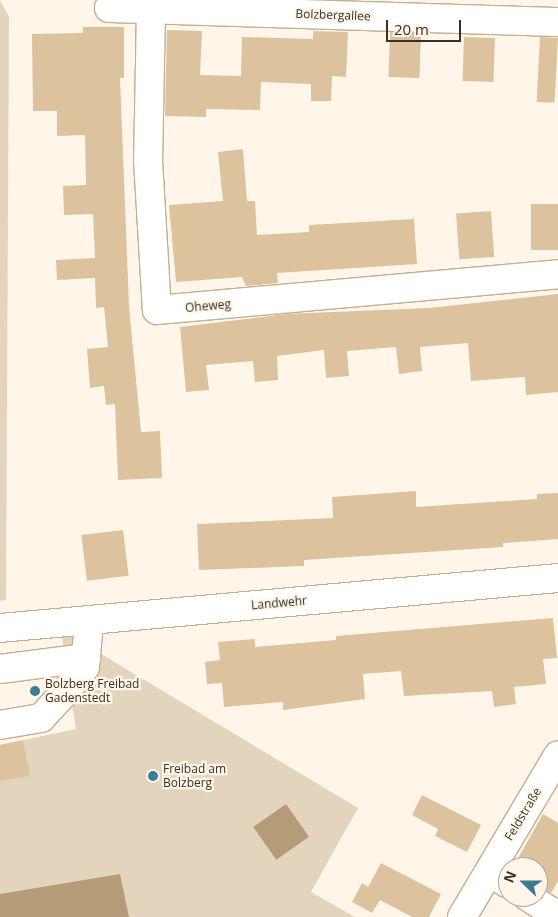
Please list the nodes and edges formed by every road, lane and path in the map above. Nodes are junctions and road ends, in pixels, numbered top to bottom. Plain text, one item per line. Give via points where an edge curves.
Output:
1 (109, 8) dead end
2 (151, 10) junction
3 (558, 22) edge
4 (558, 274) edge
5 (558, 578) edge
6 (89, 622) junction
7 (0, 628) edge
8 (86, 658) junction
9 (0, 669) edge
10 (0, 726) edge
11 (558, 755) edge
12 (508, 857) edge
13 (498, 878) edge
14 (544, 907) edge
15 (558, 916) edge
16 (462, 917) edge

1 - 2 street, Bolzbergallee
2 - 3 street, Bolzbergallee
2 - 4 street, Oheweg via 148,160 157,310
5 - 6 street, Landwehr
6 - 7 street, Landwehr
6 - 8 street
8 - 9 street
8 - 10 street via 85,667 41,718
11 - 12 street, Feldstraße
13 - 16 street, Feldstraße
14 - 15 street

